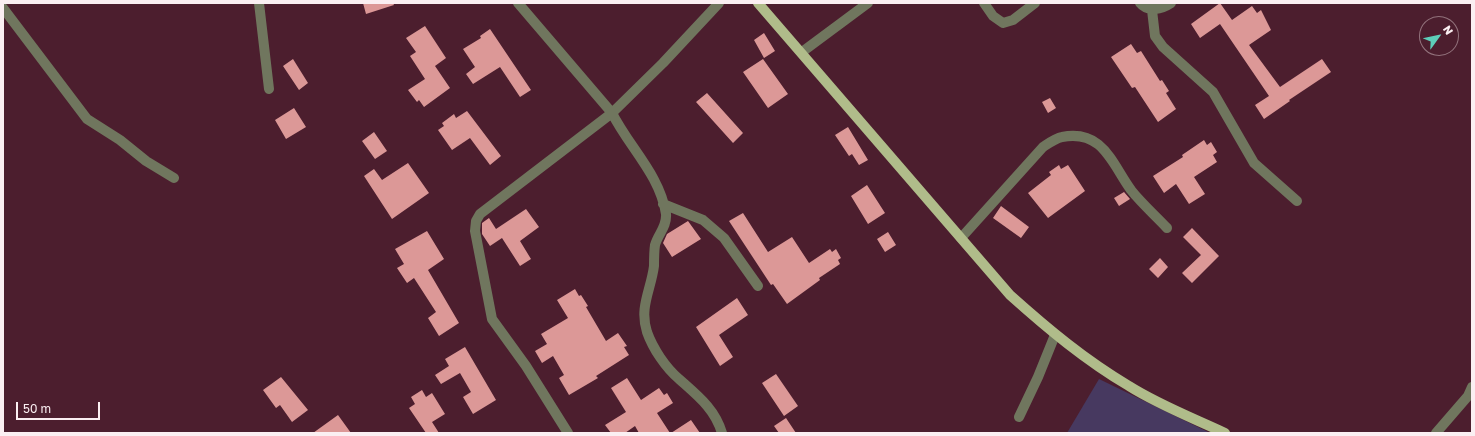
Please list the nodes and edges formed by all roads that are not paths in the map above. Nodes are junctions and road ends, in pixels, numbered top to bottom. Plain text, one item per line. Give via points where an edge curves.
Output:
1 (259, 3) edge
2 (518, 3) edge
3 (718, 3) edge
4 (758, 3) edge
5 (868, 3) edge
6 (984, 3) edge
7 (1036, 3) edge
8 (1140, 3) edge
9 (1171, 3) edge
10 (3, 8) edge
11 (1152, 10) junction
12 (802, 52) junction
13 (269, 89) dead end
14 (612, 113) junction
15 (174, 178) dead end
16 (1297, 201) dead end
17 (663, 204) junction
18 (1167, 228) dead end
19 (961, 238) junction
20 (758, 286) dead end
21 (1055, 335) junction
22 (1472, 387) edge
23 (1019, 417) dead end
24 (568, 433) edge
25 (722, 433) edge
26 (1225, 433) edge
27 (1436, 433) edge

1 - 13 street
2 - 14 street
3 - 14 street via 663,63
4 - 12 main road
5 - 12 street
6 - 7 street via 993,16 1003,23 1013,20
8 - 11 street
9 - 11 street
10 - 15 street via 87,119
11 - 16 street via 1155,36 1163,47 1213,92 1254,163
12 - 19 main road
14 - 17 street via 654,179
14 - 24 street via 480,214 476,221 475,231 492,319 526,366
17 - 20 street via 703,220 724,238
17 - 25 street via 665,225 656,244 654,267 644,302 647,330 653,347 678,379 692,389 713,411
18 - 19 street via 1132,191 1106,150 1081,136 1061,137 1043,146
19 - 21 main road via 1010,295
21 - 23 street
21 - 26 main road via 1130,387
22 - 27 street via 1468,396

